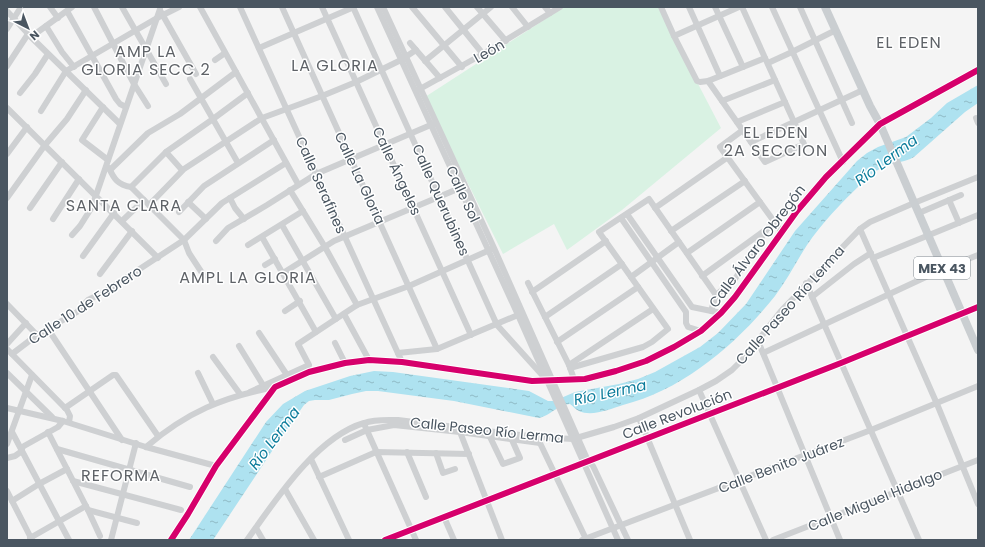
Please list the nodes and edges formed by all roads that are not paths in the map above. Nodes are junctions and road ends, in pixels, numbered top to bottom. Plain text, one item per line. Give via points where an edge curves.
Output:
1 (21, 7) edge
2 (50, 7) edge
3 (94, 7) edge
4 (122, 7) edge
5 (179, 7) edge
6 (200, 7) edge
7 (240, 7) edge
8 (282, 7) edge
9 (322, 7) edge
10 (353, 7) edge
11 (377, 7) edge
12 (383, 7) edge
13 (412, 7) edge
14 (445, 7) edge
15 (477, 7) edge
16 (491, 7) edge
17 (512, 7) edge
18 (545, 7) edge
19 (560, 7) edge
20 (661, 7) edge
21 (688, 7) edge
22 (715, 7) edge
23 (739, 7) edge
24 (742, 7) edge
25 (772, 7) edge
26 (800, 7) edge
27 (825, 7) edge
28 (830, 7) edge
29 (70, 9) edge
30 (7, 11) edge
31 (160, 12) edge
32 (550, 13) junction
33 (483, 14) junction
34 (719, 16) junction
35 (58, 18) junction
36 (14, 19) junction
37 (327, 19) junction
38 (46, 26) junction
39 (697, 26) junction
40 (528, 27) junction
41 (7, 29) edge
42 (136, 30) junction
43 (463, 30) junction
44 (836, 30) junction
45 (294, 33) junction
46 (29, 36) junction
47 (674, 36) junction
48 (815, 40) junction
49 (506, 41) junction
50 (410, 43) dead end
51 (113, 44) junction
52 (444, 45) junction
53 (258, 48) junction
54 (146, 50) junction
55 (416, 50) junction
56 (792, 52) junction
57 (225, 53) junction
58 (48, 54) junction
59 (483, 54) junction
60 (92, 56) junction
61 (404, 59) junction
62 (215, 60) dead end
63 (766, 60) junction
64 (425, 61) junction
65 (7, 66) edge
66 (462, 66) junction
67 (74, 67) junction
68 (743, 67) junction
69 (381, 70) junction
70 (978, 70) edge
71 (66, 71) junction
72 (236, 72) junction
73 (196, 74) dead end
74 (720, 76) junction
75 (440, 78) junction
76 (190, 79) dead end
77 (775, 80) junction
78 (708, 81) junction
79 (356, 82) junction
80 (134, 84) junction
81 (166, 84) dead end
82 (86, 90) junction
83 (418, 90) junction
84 (863, 90) junction
85 (20, 93) dead end
86 (248, 93) junction
87 (322, 96) junction
88 (201, 98) junction
89 (842, 100) junction
90 (722, 101) junction
91 (785, 102) junction
92 (148, 106) dead end
93 (103, 107) junction
94 (126, 107) junction
95 (8, 110) edge
96 (286, 110) junction
97 (819, 110) junction
98 (41, 111) dead end
99 (875, 114) junction
100 (262, 118) junction
101 (213, 119) junction
102 (737, 122) junction
103 (794, 122) junction
104 (852, 123) dead end
105 (120, 124) junction
106 (433, 124) junction
107 (881, 126) junction
108 (27, 127) junction
109 (742, 130) junction
110 (411, 134) junction
111 (274, 140) junction
112 (226, 141) junction
113 (751, 142) junction
114 (44, 145) junction
115 (385, 145) junction
116 (166, 152) junction
117 (7, 154) edge
118 (728, 157) junction
119 (351, 159) junction
120 (108, 160) junction
121 (120, 161) junction
122 (62, 162) junction
123 (286, 162) junction
124 (843, 162) junction
125 (238, 163) junction
126 (110, 170) junction
127 (182, 170) junction
128 (316, 174) junction
129 (978, 178) edge
130 (79, 179) junction
131 (114, 179) junction
132 (101, 180) junction
133 (745, 181) junction
134 (298, 184) junction
135 (131, 187) junction
136 (460, 188) junction
137 (290, 190) junction
138 (961, 195) dead end
139 (96, 196) junction
140 (440, 197) junction
141 (7, 198) edge
142 (230, 198) junction
143 (949, 200) junction
144 (146, 202) junction
145 (188, 202) junction
146 (760, 202) junction
147 (914, 203) junction
148 (30, 208) dead end
149 (414, 208) junction
150 (655, 208) junction
151 (303, 211) junction
152 (179, 212) dead end
153 (918, 213) junction
154 (114, 214) junction
155 (627, 214) junction
156 (978, 215) edge
157 (621, 218) junction
158 (53, 219) dead end
159 (206, 219) junction
160 (244, 219) junction
161 (122, 221) junction
162 (380, 222) junction
163 (775, 223) junction
164 (959, 223) junction
165 (282, 224) junction
166 (766, 229) junction
167 (860, 229) junction
168 (671, 230) junction
169 (132, 231) junction
170 (781, 231) junction
171 (72, 235) dead end
172 (928, 236) junction
173 (262, 237) junction
174 (344, 237) junction
175 (184, 240) junction
176 (216, 241) dead end
177 (606, 241) junction
178 (679, 242) junction
179 (248, 245) dead end
180 (325, 248) junction
181 (491, 249) junction
182 (687, 253) junction
183 (978, 255) edge
184 (83, 256) dead end
185 (872, 256) junction
186 (158, 258) junction
187 (657, 258) junction
188 (275, 260) junction
189 (468, 260) junction
190 (303, 261) junction
191 (652, 262) junction
192 (622, 264) junction
193 (265, 265) dead end
194 (943, 269) junction
195 (442, 271) junction
196 (283, 273) junction
197 (100, 274) dead end
198 (204, 276) dead end
199 (702, 276) junction
200 (631, 277) junction
201 (528, 283) dead end
202 (806, 283) junction
203 (409, 286) junction
204 (638, 287) junction
205 (532, 292) junction
206 (716, 295) junction
207 (889, 295) junction
208 (812, 297) junction
209 (373, 300) junction
210 (300, 301) junction
211 (7, 305) edge
212 (357, 305) junction
213 (692, 307) junction
214 (978, 307) edge
215 (653, 309) junction
216 (285, 311) dead end
217 (711, 311) junction
218 (686, 312) junction
219 (721, 313) junction
220 (344, 314) junction
221 (962, 314) junction
222 (518, 315) junction
223 (545, 317) junction
224 (336, 319) junction
225 (26, 323) junction
226 (497, 325) junction
227 (825, 325) junction
228 (48, 329) junction
229 (701, 331) junction
230 (316, 332) junction
231 (259, 333) dead end
232 (37, 335) junction
233 (471, 336) junction
234 (907, 336) junction
235 (758, 341) junction
236 (557, 342) junction
237 (335, 343) dead end
238 (7, 344) edge
239 (239, 346) dead end
240 (437, 349) junction
241 (978, 350) edge
242 (9, 352) edge
243 (398, 353) junction
244 (763, 353) junction
245 (213, 356) dead end
246 (369, 360) junction
247 (402, 362) junction
248 (345, 363) junction
249 (841, 363) junction
250 (569, 366) junction
251 (7, 373) edge
252 (198, 373) dead end
253 (32, 375) junction
254 (287, 375) junction
255 (574, 379) junction
256 (551, 383) junction
257 (262, 385) junction
258 (978, 386) edge
259 (275, 387) junction
260 (777, 388) junction
261 (699, 390) junction
262 (90, 391) junction
263 (250, 392) junction
264 (26, 393) junction
265 (240, 394) junction
266 (213, 404) junction
267 (937, 404) junction
268 (7, 408) edge
269 (65, 408) junction
270 (20, 410) junction
271 (710, 414) junction
272 (53, 418) junction
273 (639, 418) junction
274 (66, 421) junction
275 (364, 423) junction
276 (366, 430) junction
277 (871, 430) junction
278 (12, 432) junction
279 (48, 432) junction
280 (460, 432) junction
281 (158, 436) junction
282 (490, 437) junction
283 (647, 438) junction
284 (576, 439) junction
285 (122, 440) junction
286 (344, 440) dead end
287 (512, 440) junction
288 (7, 444) edge
289 (136, 444) junction
290 (146, 447) junction
291 (57, 449) junction
292 (22, 451) junction
293 (376, 452) junction
294 (407, 452) junction
295 (436, 453) junction
296 (469, 454) junction
297 (805, 455) junction
298 (7, 458) edge
299 (310, 459) junction
300 (978, 460) edge
301 (586, 462) junction
302 (216, 466) junction
303 (962, 466) junction
304 (67, 469) junction
305 (456, 469) dead end
306 (129, 470) junction
307 (555, 474) junction
308 (319, 477) junction
309 (740, 480) junction
310 (73, 481) junction
311 (39, 484) junction
312 (190, 487) dead end
313 (285, 489) junction
314 (7, 491) edge
315 (898, 491) junction
316 (122, 494) junction
317 (426, 497) dead end
318 (12, 501) junction
319 (486, 501) junction
320 (978, 504) edge
321 (675, 505) junction
322 (87, 508) junction
323 (181, 510) dead end
324 (444, 517) junction
325 (830, 517) junction
326 (116, 518) junction
327 (59, 522) junction
328 (138, 523) dead end
329 (621, 526) junction
330 (256, 528) junction
331 (411, 529) junction
332 (613, 529) junction
333 (100, 536) dead end
334 (31, 539) edge
335 (584, 539) edge
336 (70, 540) edge
337 (111, 540) edge
338 (171, 540) edge
339 (247, 540) edge
340 (263, 540) edge
341 (314, 540) edge
342 (349, 540) edge
343 (385, 540) edge
344 (416, 540) edge
345 (454, 540) edge
346 (502, 540) edge
347 (618, 540) edge
348 (628, 540) edge
349 (690, 540) edge
350 (766, 540) edge
351 (773, 540) edge
352 (840, 540) edge
353 (919, 540) edge

1 - 36 street
2 - 35 street
3 - 51 street
4 - 42 street
5 - 31 street
6 - 57 street
7 - 53 street, Calle Serafines
8 - 45 street, Calle La Gloria
9 - 37 street, Calle Ángeles
10 - 37 street
10 - 69 street, Calle Querubines
11 - 61 street, Calle Sol
12 - 61 street, Calle Sol
13 - 52 street
14 - 43 street
15 - 33 street
16 - 33 street
17 - 40 street
18 - 32 street
19 - 32 street, León
20 - 47 street
21 - 39 street
22 - 34 street
23 - 34 street
24 - 63 street
25 - 56 street
26 - 48 street
27 - 44 main road, MEX 43
28 - 99 main road, MEX 43 via 867,88
29 - 35 street
29 - 60 street
30 - 36 street
31 - 42 street
31 - 54 street
31 - 73 street
32 - 40 street, León
33 - 43 street
33 - 49 street
34 - 39 street
34 - 68 street
35 - 38 street
36 - 41 street
36 - 46 street
37 - 45 street
37 - 79 street, Calle Ángeles
38 - 46 street
38 - 67 street
39 - 47 street
39 - 74 street
40 - 49 street, León
42 - 51 street
42 - 54 street
43 - 52 street
43 - 59 street
44 - 48 street
44 - 84 main road, MEX 43
45 - 53 street
45 - 87 street, Calle La Gloria
46 - 58 street
46 - 65 street
47 - 78 street via 697,81
48 - 56 street
48 - 89 street
49 - 59 street, León
50 - 55 street
51 - 60 street
51 - 80 street
52 - 64 street
52 - 66 street
53 - 96 street, Calle Serafines
54 - 80 street
54 - 81 street
55 - 61 street
55 - 64 street
56 - 63 street
56 - 97 street
57 - 62 street
57 - 72 street
58 - 71 street
58 - 85 street
59 - 66 street, León
60 - 67 street
60 - 94 street via 116,100
61 - 69 street
61 - 83 street, Calle Sol
63 - 68 street
63 - 77 street
64 - 75 street
66 - 75 street, León
67 - 71 street
68 - 74 street
69 - 79 street
69 - 110 street, Calle Querubines
70 - 107 street, Calle Álvaro Obregón
71 - 82 street
71 - 98 street
72 - 86 street
72 - 88 street
74 - 78 street
75 - 83 street, León
76 - 88 street
77 - 90 street
77 - 91 street
78 - 90 street
79 - 87 street
79 - 115 street, Calle Ángeles
80 - 92 street
80 - 94 street
82 - 93 street
82 - 114 street via 67,119
83 - 106 street, Calle Sol
84 - 89 street
84 - 99 main road, MEX 43
86 - 100 street
86 - 101 street
87 - 96 street
87 - 119 street, Calle La Gloria
88 - 101 street
88 - 121 street via 148,133
89 - 97 street
89 - 104 street
90 - 102 street
91 - 102 street
91 - 103 street
93 - 105 street
93 - 120 street via 82,140
94 - 105 street
95 - 108 street
96 - 100 street
96 - 128 street, Calle Serafines
97 - 103 street
97 - 124 street
99 - 107 main road, MEX 43
100 - 111 street
100 - 112 street
101 - 112 street
101 - 116 street
102 - 109 street
103 - 113 street
103 - 113 street via 804,144 765,162
105 - 120 street
106 - 110 street
106 - 136 street, Calle Sol
106 - 181 street, Calle Sol
107 - 124 street, Calle Álvaro Obregón
107 - 147 main road, MEX 43
108 - 114 street
108 - 117 street
109 - 113 street
109 - 118 street via 720,147
110 - 115 street
110 - 140 street, Calle Querubines
111 - 123 street
111 - 125 street
112 - 125 street
112 - 127 street
114 - 122 street
114 - 141 street
115 - 119 street
115 - 149 street, Calle Ángeles
116 - 127 street
116 - 135 street
118 - 133 street
118 - 150 street
119 - 128 street
119 - 162 street, Calle La Gloria
120 - 121 street
120 - 126 street
120 - 132 street
121 - 126 street
122 - 130 street
122 - 148 street
123 - 134 street
123 - 142 street, Calle 10 de Febrero
124 - 170 street, Calle Álvaro Obregón via 811,194
125 - 145 street via 204,186
126 - 131 street
127 - 144 street
128 - 134 street
128 - 174 street, Calle Serafines
129 - 147 street, Calle Paseo Río Lerma
130 - 139 street
130 - 158 street
131 - 132 street
131 - 135 street via 122,185
132 - 139 street
133 - 146 street
133 - 168 street
134 - 137 street
135 - 144 street
136 - 140 street
136 - 181 street, Calle Sol
137 - 151 street
137 - 160 street
138 - 143 street
139 - 154 street
139 - 171 street via 86,217
140 - 149 street
140 - 189 street, Calle Querubines
142 - 159 street, Calle 10 de Febrero
142 - 160 street
143 - 153 street
143 - 164 street
144 - 161 street
144 - 175 street
145 - 152 street
145 - 159 street
146 - 163 street
146 - 182 street
147 - 153 main road, MEX 43
147 - 167 street, Calle Paseo Río Lerma
149 - 162 street
149 - 195 street, Calle Ángeles
150 - 155 street via 649,200
150 - 168 street
151 - 165 street
151 - 180 street
153 - 172 main road, MEX 43
154 - 161 street
154 - 184 street
155 - 157 street
155 - 187 street
156 - 164 street
157 - 177 street via 600,232
157 - 191 street
159 - 175 street, Calle 10 de Febrero
160 - 176 street via 228,228
161 - 169 street
162 - 174 street
162 - 203 street, Calle La Gloria
163 - 166 street
163 - 170 street
164 - 172 street
165 - 173 street
165 - 190 street
166 - 199 street
166 - 206 street via 735,279
167 - 185 street
167 - 202 street, Calle Paseo Río Lerma
168 - 178 street
169 - 186 street
169 - 197 street
170 - 219 street, Calle Álvaro Obregón
172 - 185 street
172 - 194 main road, MEX 43
173 - 179 street
173 - 188 street
174 - 180 street
174 - 209 street, Calle Serafines
175 - 186 street, Calle 10 de Febrero
175 - 198 street
177 - 192 street
177 - 205 street
178 - 182 street
178 - 187 street
180 - 190 street
180 - 212 street
181 - 189 street
181 - 222 street, Calle Sol
181 - 256 street, Calle Sol
182 - 199 street
183 - 194 street
185 - 207 street
185 - 208 street via 859,260
186 - 228 street, Calle 10 de Febrero via 88,300 77,312
187 - 191 street
187 - 213 street
188 - 193 street
188 - 196 street
189 - 195 street
189 - 226 street, Calle Querubines
190 - 196 street
190 - 224 street
191 - 200 street
191 - 218 street
192 - 200 street
192 - 223 street
194 - 207 street
194 - 221 main road, MEX 43
195 - 203 street
195 - 233 street, Calle Ángeles
196 - 210 street
199 - 206 street
200 - 204 street
201 - 205 street
202 - 208 street
202 - 235 street, Calle Paseo Río Lerma
203 - 209 street
203 - 240 street, Calle La Gloria
204 - 215 street
204 - 236 street
205 - 223 street
206 - 217 street
207 - 227 street
207 - 234 street
208 - 227 street
209 - 212 street
209 - 243 street, Calle Serafines
210 - 216 street
210 - 230 street
211 - 225 street
212 - 220 street
213 - 217 street
213 - 218 street
214 - 221 street, Calle Revolución
215 - 250 street
215 - 250 street via 668,329 656,339 643,346
217 - 219 street
218 - 229 street via 688,327
219 - 229 street, Calle Álvaro Obregón
220 - 224 street
220 - 246 street
221 - 234 street, Calle Revolución
221 - 241 main road, MEX 43
222 - 226 street
222 - 256 street, Calle Sol
223 - 236 street
224 - 230 street
225 - 232 street
225 - 238 street
226 - 233 street
226 - 256 street, Calle Querubines
227 - 244 street
227 - 249 street
228 - 232 street, Calle 10 de Febrero
228 - 262 street
229 - 255 street, Calle Álvaro Obregón via 646,361 616,371
230 - 254 street via 298,344 309,365
231 - 254 street
232 - 242 street, Calle 10 de Febrero
233 - 240 street
234 - 249 street, Calle Revolución
234 - 267 street
235 - 244 street
235 - 261 street, Calle Paseo Río Lerma via 732,370
236 - 250 street
237 - 248 street
239 - 257 street
240 - 243 street
242 - 253 street
243 - 247 street, Calle Serafines
244 - 260 street
245 - 265 street
246 - 247 street, Calle Álvaro Obregón
246 - 248 street, Calle Álvaro Obregón
247 - 256 street, Calle Álvaro Obregón
248 - 259 street, Calle Álvaro Obregón via 309,372
249 - 260 street, Calle Revolución
249 - 277 street
250 - 255 street
251 - 264 street
252 - 266 street
253 - 264 street
253 - 269 street
254 - 257 street
255 - 256 street, Calle Álvaro Obregón
256 - 284 street
257 - 263 street
258 - 267 street, Calle Benito Juárez
259 - 263 street, Calle Álvaro Obregón
259 - 302 street
260 - 271 street, Calle Revolución
260 - 297 street
261 - 271 street
261 - 273 street, Calle Paseo Río Lerma
262 - 269 street
262 - 281 street via 117,376
262 - 285 street
263 - 265 street, Calle Álvaro Obregón
264 - 270 street
264 - 272 street
265 - 266 street, Calle Álvaro Obregón
266 - 281 street, Calle Álvaro Obregón via 184,418
267 - 277 street, Calle Benito Juárez
267 - 303 street
268 - 270 street
269 - 274 street via 70,415
270 - 272 street
270 - 278 street
271 - 283 street, Calle Revolución
271 - 309 street
272 - 274 street
273 - 283 street
273 - 284 street, Calle Paseo Río Lerma
274 - 279 street
274 - 285 street
275 - 276 street
275 - 284 street, Calle Paseo Río Lerma via 398,420 537,437
275 - 299 street, Calle Paseo Río Lerma via 339,434
276 - 280 street via 394,425
276 - 286 street
276 - 293 street
277 - 297 street, Calle Benito Juárez
277 - 315 street
278 - 288 street
278 - 292 street
279 - 291 street
279 - 292 street via 26,445
280 - 282 street
280 - 296 street
281 - 290 street, Calle Álvaro Obregón
282 - 287 street
282 - 287 street via 503,464 520,458
283 - 301 street, Calle Revolución
283 - 321 street
284 - 301 street
285 - 289 street
287 - 307 street via 540,442
289 - 290 street
289 - 306 street
290 - 302 street
291 - 304 street
291 - 306 street
292 - 298 street
292 - 311 street
293 - 294 street
293 - 308 street
293 - 331 street
294 - 295 street
294 - 317 street
295 - 296 street
295 - 305 street via 443,473
296 - 319 street
297 - 309 street, Calle Benito Juárez
297 - 325 street
299 - 308 street
299 - 313 street, Calle Paseo Río Lerma
300 - 303 street, Calle Miguel Hidalgo
301 - 307 street, Calle Revolución
301 - 329 street via 593,466
301 - 332 street
302 - 338 street
303 - 315 street, Calle Miguel Hidalgo
303 - 320 street
304 - 310 street
304 - 311 street
306 - 312 street
306 - 316 street
307 - 319 street, Calle Revolución
307 - 335 street
308 - 342 street
309 - 321 street, Calle Benito Juárez
309 - 350 street
310 - 316 street
310 - 322 street
311 - 318 street
311 - 327 street
313 - 330 street, Calle Paseo Río Lerma
313 - 341 street
314 - 318 street
315 - 325 street, Calle Miguel Hidalgo
315 - 353 street
316 - 323 street
316 - 326 street
318 - 334 street
319 - 324 street, Calle Revolución
319 - 346 street
321 - 329 street, Calle Benito Juárez
321 - 349 street
322 - 326 street
322 - 327 street
322 - 333 street
324 - 331 street, Calle Revolución
324 - 345 street
325 - 351 street, Calle Miguel Hidalgo
325 - 352 street
326 - 328 street
326 - 337 street
327 - 334 street
327 - 336 street
329 - 332 street, Calle Benito Juárez
329 - 348 street
330 - 339 street, Calle Paseo Río Lerma
330 - 340 street
331 - 343 street, Calle Revolución
331 - 344 street
332 - 335 street, Calle Benito Juárez
332 - 347 street

